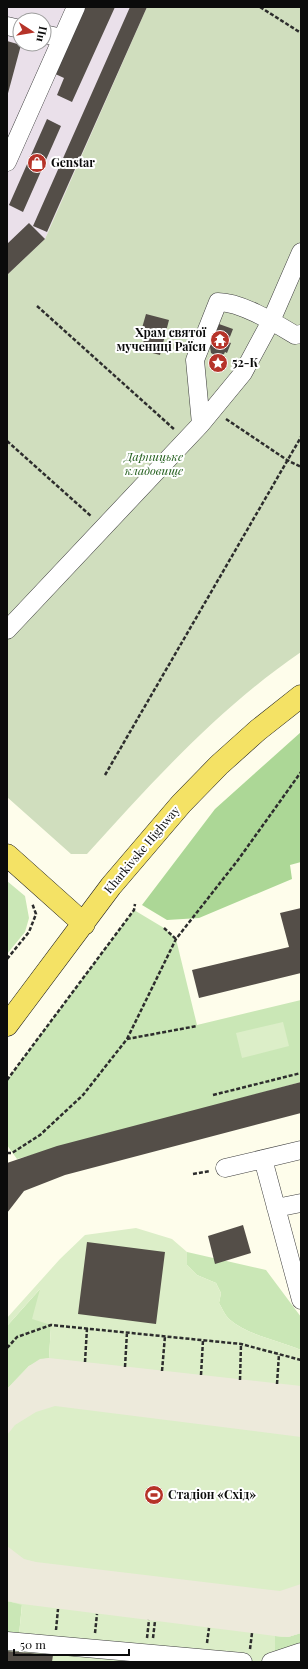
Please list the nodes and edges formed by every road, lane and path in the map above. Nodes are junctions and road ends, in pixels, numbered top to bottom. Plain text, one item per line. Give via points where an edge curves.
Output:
1 (76, 7) edge
2 (260, 7) edge
3 (301, 33) edge
4 (52, 36) edge
5 (62, 38) junction
6 (7, 162) edge
7 (301, 252) edge
8 (37, 306) dead end
9 (271, 321) junction
10 (301, 334) edge
11 (213, 410) junction
12 (200, 424) junction
13 (301, 436) edge
14 (186, 440) junction
15 (7, 441) edge
16 (287, 460) junction
17 (301, 467) edge
18 (103, 528) junction
19 (7, 630) edge
20 (301, 696) edge
21 (301, 772) edge
22 (105, 775) dead end
23 (7, 855) edge
24 (135, 904) dead end
25 (36, 914) dead end
26 (84, 924) junction
27 (164, 928) dead end
28 (176, 939) junction
29 (7, 959) edge
30 (7, 1025) edge
31 (197, 1026) dead end
32 (127, 1039) junction
33 (301, 1074) edge
34 (7, 1080) edge
35 (213, 1095) dead end
36 (301, 1150) edge
37 (7, 1153) edge
38 (262, 1159) junction
39 (225, 1168) dead end
40 (301, 1203) edge
41 (276, 1208) junction
42 (301, 1300) edge
43 (87, 1328) junction
44 (127, 1332) junction
45 (165, 1336) junction
46 (203, 1340) junction
47 (241, 1344) junction
48 (7, 1348) edge
49 (279, 1354) junction
50 (301, 1360) edge
51 (85, 1362) dead end
52 (125, 1367) dead end
53 (162, 1371) dead end
54 (201, 1375) dead end
55 (240, 1380) dead end
56 (277, 1384) dead end
57 (58, 1609) dead end
58 (97, 1614) dead end
59 (149, 1620) dead end
60 (155, 1621) dead end
61 (209, 1628) dead end
62 (56, 1631) dead end
63 (252, 1633) dead end
64 (95, 1635) dead end
65 (147, 1640) dead end
66 (7, 1641) edge
67 (153, 1641) dead end
68 (207, 1646) dead end
69 (301, 1652) edge
70 (246, 1657) edge
71 (271, 1662) edge

1 - 5 lane
2 - 3 path
4 - 5 lane
5 - 6 lane
7 - 9 lane
8 - 14 path
9 - 10 lane via 295,335
9 - 11 lane via 243,373
9 - 12 lane via 229,302 218,302 195,360
11 - 12 lane
11 - 16 path
12 - 14 lane
13 - 16 path
14 - 18 lane
15 - 18 path
16 - 17 path
16 - 22 path
18 - 19 lane
20 - 26 main road, Kharkivske Highway via 258,730 180,804 118,876
21 - 28 path via 238,860
23 - 26 main road
24 - 34 path via 134,910
25 - 29 path via 29,932
26 - 30 main road, Kharkivske Highway
27 - 28 path
28 - 32 path
31 - 32 path
32 - 37 path via 83,1095 40,1135 12,1153
33 - 35 path
36 - 38 lane
38 - 39 lane
38 - 41 lane
40 - 41 lane
41 - 42 lane
43 - 44 path
43 - 48 path via 51,1325 17,1337
43 - 51 path
44 - 45 path
44 - 52 path
45 - 46 path
45 - 53 path
46 - 47 path
46 - 54 path
47 - 49 path
47 - 55 path
49 - 50 path
49 - 56 path
57 - 62 path
58 - 64 path
59 - 65 path
60 - 67 path
61 - 68 path
63 - 70 path
66 - 70 lane
69 - 71 lane

